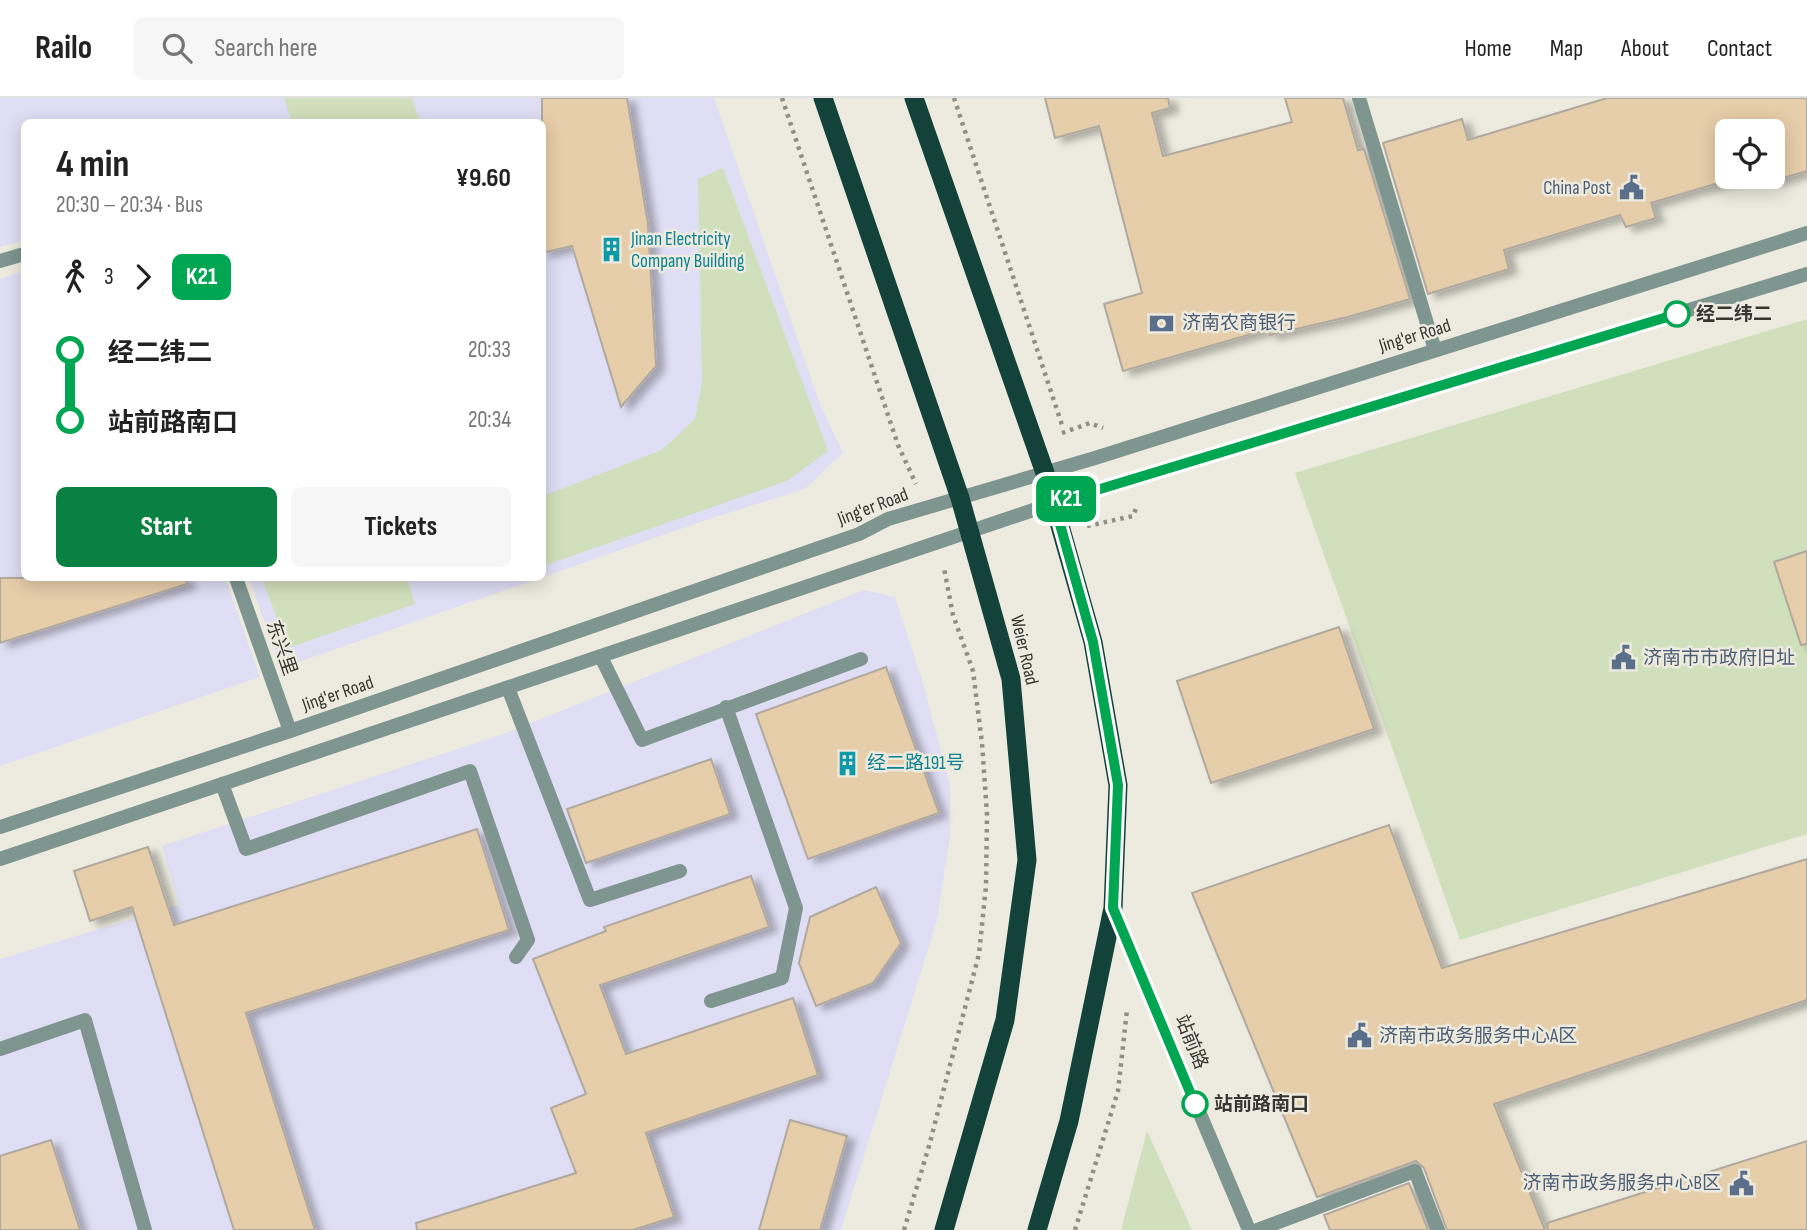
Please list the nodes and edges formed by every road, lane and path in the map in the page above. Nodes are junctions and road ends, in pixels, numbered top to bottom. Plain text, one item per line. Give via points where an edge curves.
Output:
1 (782, 98) edge
2 (822, 98) edge
3 (914, 98) edge
4 (1359, 98) edge
5 (1807, 233) edge
6 (21, 255) edge
7 (0, 261) edge
8 (1807, 274) edge
9 (1435, 350) junction
10 (1045, 473) junction
11 (960, 498) junction
12 (1054, 503) junction
13 (928, 507) junction
14 (969, 530) junction
15 (937, 542) junction
16 (237, 581) edge
17 (601, 657) junction
18 (861, 659) dead end
19 (508, 688) junction
20 (726, 707) junction
21 (290, 731) junction
22 (222, 785) junction
23 (0, 827) edge
24 (0, 859) edge
25 (680, 871) dead end
26 (1113, 908) junction
27 (516, 957) dead end
28 (710, 1001) dead end
29 (0, 1049) edge
30 (145, 1230) edge
31 (904, 1230) edge
32 (944, 1230) edge
33 (1037, 1230) edge
34 (1249, 1230) edge
35 (1257, 1230) edge
36 (1438, 1230) edge

1 - 13 path via 898,445
2 - 11 highway, Weier Road
3 - 10 highway
4 - 9 street
5 - 9 street, Jing'er Road
6 - 7 street
8 - 12 street
9 - 10 street, Jing'er Road
10 - 11 street, Jing'er Road
10 - 12 highway
11 - 13 street, Jing'er Road
11 - 14 highway, Weier Road
12 - 14 street
12 - 26 highway via 1093,642 1118,785
13 - 21 street, Jing'er Road
14 - 15 street
14 - 32 highway, Weier Road via 1011,679 1027,860 1005,1020
15 - 17 street
15 - 31 path via 953,615 973,671 986,802 986,886 979,954
16 - 21 street, 东兴里
17 - 19 street
17 - 20 street via 642,740
18 - 20 street
19 - 22 street
19 - 25 street via 590,900
20 - 28 street via 796,908 782,978
21 - 23 street, Jing'er Road
22 - 24 street
22 - 27 street via 246,849 470,771 528,940
26 - 33 highway via 1069,1121
26 - 34 street, 站前路
29 - 30 street via 85,1020
35 - 36 street via 1415,1171

